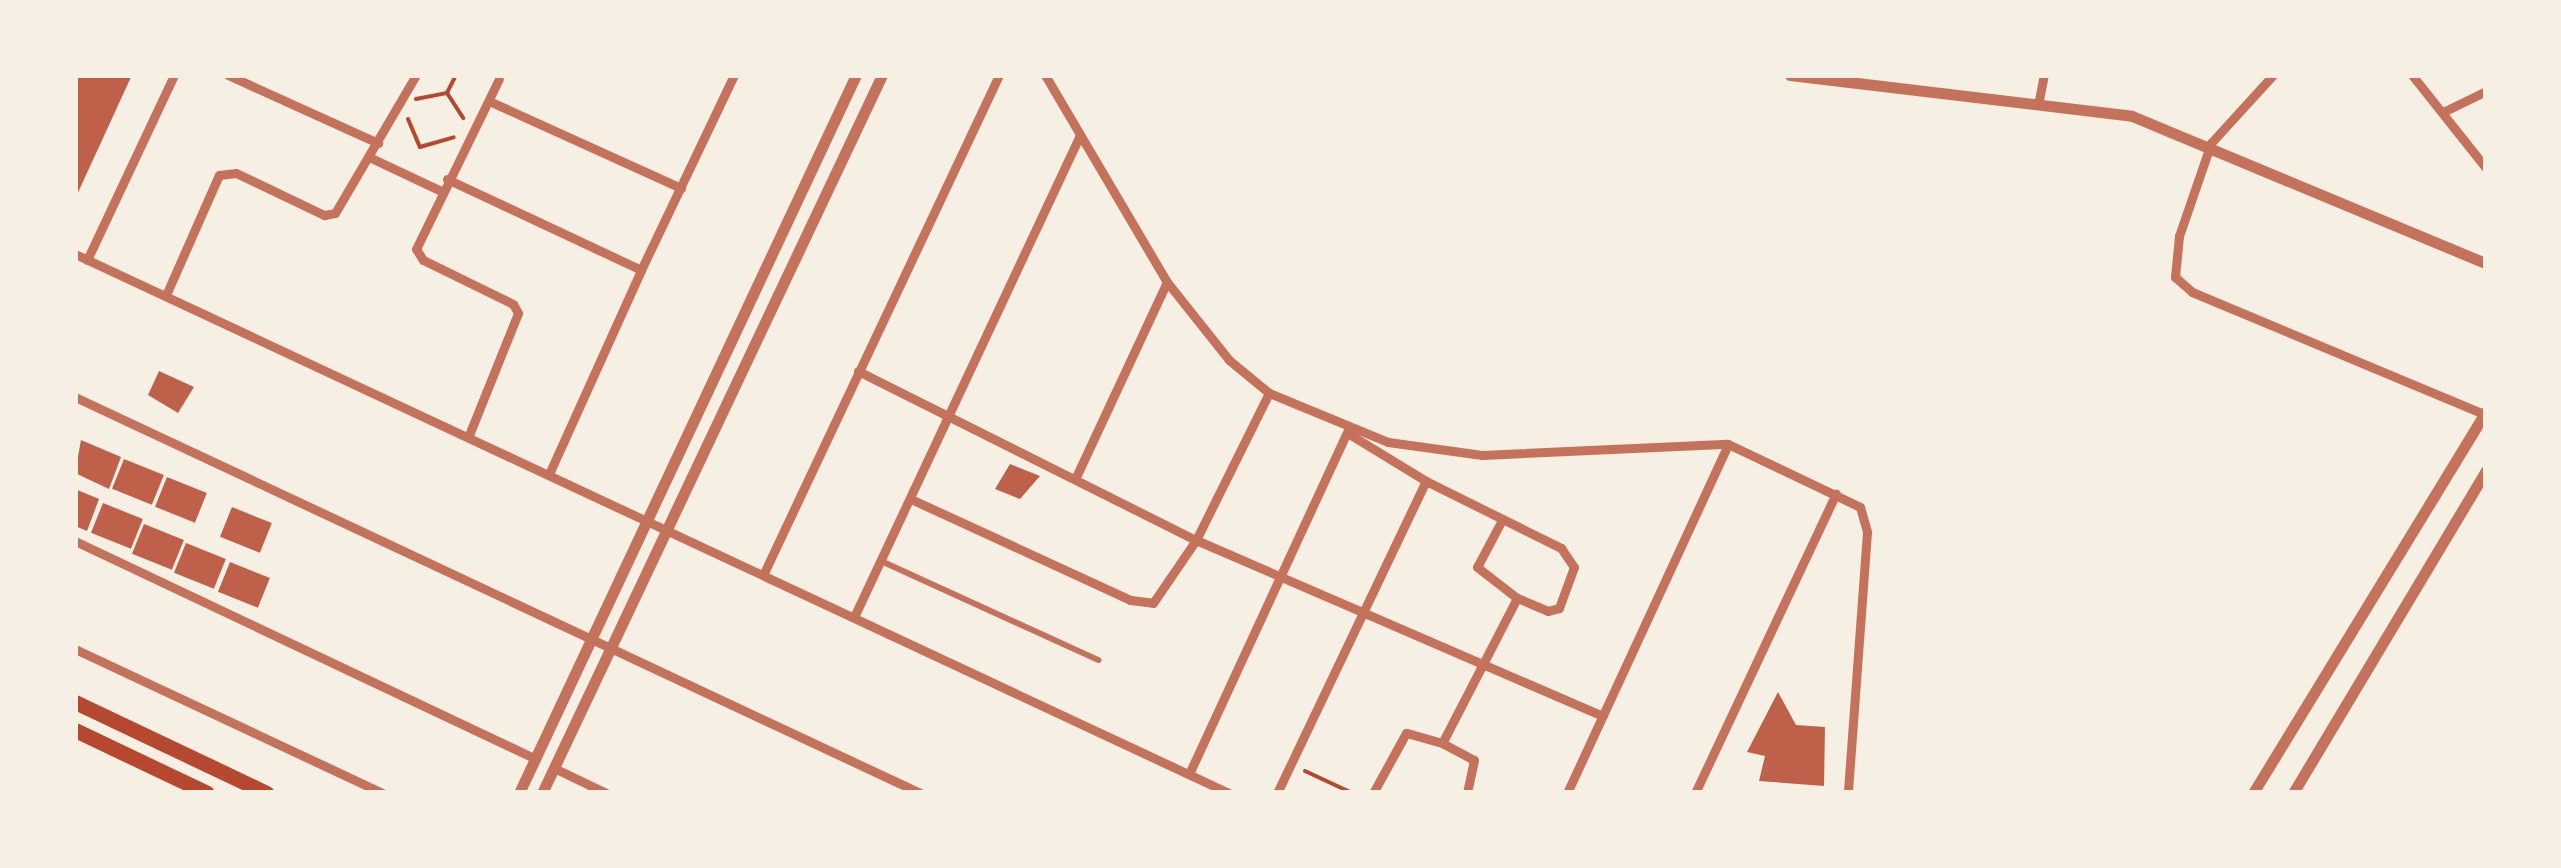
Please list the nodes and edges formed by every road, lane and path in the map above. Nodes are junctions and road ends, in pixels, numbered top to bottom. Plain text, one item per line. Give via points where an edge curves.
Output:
1 (174, 75) edge
2 (228, 75) edge
3 (416, 75) edge
4 (456, 75) edge
5 (734, 75) edge
6 (856, 75) edge
7 (882, 75) edge
8 (999, 75) edge
9 (1045, 75) edge
10 (1790, 75) edge
11 (2044, 75) edge
12 (2273, 75) edge
13 (2412, 75) edge
14 (496, 76) edge
15 (2486, 92) edge
16 (447, 93) junction
17 (2039, 100) junction
18 (489, 101) junction
19 (400, 102) junction
20 (2443, 112) junction
21 (472, 132) junction
22 (1080, 135) junction
23 (378, 143) junction
24 (2210, 143) junction
25 (370, 157) junction
26 (2486, 168) edge
27 (447, 179) junction
28 (681, 188) junction
29 (440, 190) junction
30 (75, 254) edge
31 (88, 260) junction
32 (2486, 263) edge
33 (640, 270) junction
34 (1167, 282) junction
35 (166, 294) junction
36 (858, 372) junction
37 (1269, 393) junction
38 (75, 397) edge
39 (2485, 413) edge
40 (953, 415) junction
41 (1343, 430) junction
42 (469, 435) junction
43 (1728, 444) junction
44 (2486, 470) edge
45 (549, 474) junction
46 (1076, 477) junction
47 (1426, 482) junction
48 (1836, 494) junction
49 (913, 500) junction
50 (1502, 520) junction
51 (648, 521) junction
52 (668, 531) junction
53 (1196, 540) junction
54 (75, 541) edge
55 (881, 561) junction
56 (763, 575) junction
57 (1282, 579) junction
58 (1517, 598) junction
59 (1366, 614) junction
60 (854, 617) junction
61 (592, 640) junction
62 (75, 649) edge
63 (612, 649) junction
64 (1098, 660) dead end
65 (1485, 669) junction
66 (75, 702) edge
67 (1604, 716) junction
68 (75, 730) edge
69 (1442, 743) junction
70 (536, 760) junction
71 (1291, 765) junction
72 (554, 768) junction
73 (1189, 774) junction
74 (207, 793) edge
75 (267, 793) edge
76 (383, 793) edge
77 (519, 793) edge
78 (542, 793) edge
79 (606, 793) edge
80 (920, 793) edge
81 (1229, 793) edge
82 (1277, 793) edge
83 (1352, 793) edge
84 (1373, 793) edge
85 (1467, 793) edge
86 (1567, 793) edge
87 (1696, 793) edge
88 (1848, 793) edge
89 (2253, 793) edge
90 (2293, 793) edge

1 - 31 street
2 - 23 street
3 - 19 street
4 - 16 path
5 - 28 street
6 - 51 street
7 - 52 street
8 - 36 street
9 - 22 street
10 - 17 street
11 - 17 street
12 - 24 street
13 - 20 street
14 - 18 street
15 - 20 street
16 - 19 path
16 - 21 path
17 - 24 street via 2132,116
18 - 21 street
18 - 28 street
19 - 21 path via 420,147
19 - 23 street
20 - 26 street
21 - 27 street
22 - 34 street
22 - 40 street
23 - 25 street
24 - 32 street
24 - 39 street via 2174,256 2181,285
25 - 29 street
25 - 35 street via 329,215 236,173 219,175
27 - 29 street
27 - 33 street
28 - 33 street
29 - 42 street via 417,242 418,255 518,313
30 - 31 street
31 - 35 street
33 - 45 street
34 - 37 street via 1229,360
34 - 46 street
35 - 42 street
36 - 40 street
36 - 56 street
37 - 41 street
37 - 53 street
38 - 61 street
39 - 89 street
40 - 46 street
40 - 49 street
41 - 43 street via 1482,455
41 - 47 street
41 - 57 street
42 - 45 street
43 - 48 street
43 - 67 street
44 - 90 street
45 - 51 street
46 - 53 street
47 - 50 street
47 - 59 street
48 - 87 street
48 - 88 street via 1860,507 1867,532
49 - 53 street via 1140,603 1162,598
49 - 55 street
50 - 58 street via 1477,567
50 - 58 street via 1562,548 1574,567 1559,608 1548,611
51 - 52 street
51 - 61 street
52 - 56 street
52 - 63 street
53 - 57 street
54 - 70 street
55 - 60 street
55 - 64 street
56 - 60 street
57 - 59 street
57 - 73 street
58 - 65 street
59 - 65 street
59 - 71 street
60 - 73 street
61 - 63 street
61 - 70 street
62 - 76 street
63 - 72 street
63 - 80 street
65 - 67 street
65 - 69 street
66 - 75 main road
67 - 86 street
68 - 74 main road
69 - 84 street via 1406,733
69 - 85 street via 1474,760
70 - 77 street
71 - 82 street
71 - 83 path
72 - 78 street
72 - 79 street
73 - 81 street

